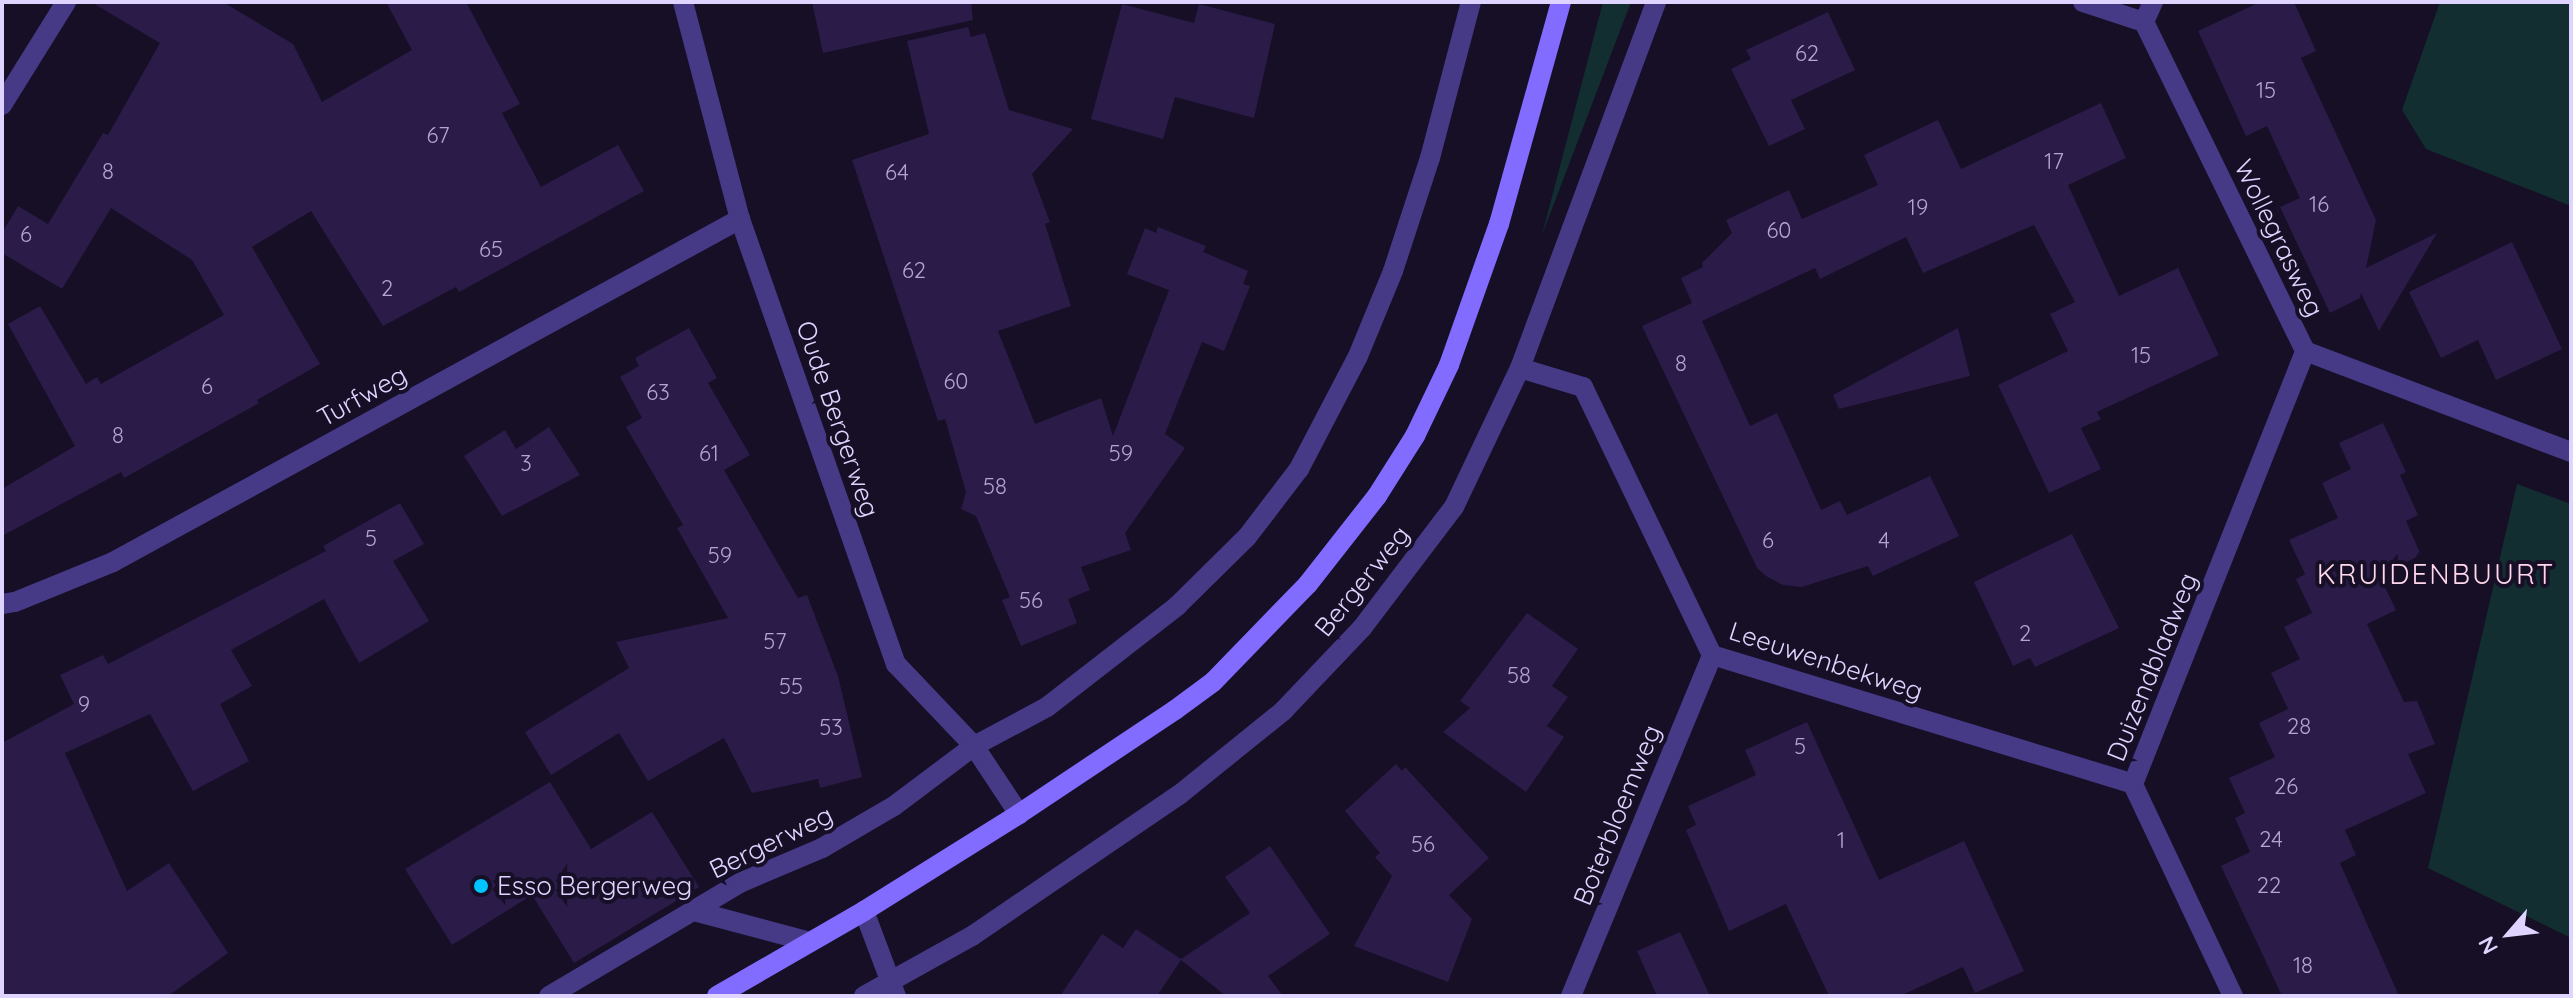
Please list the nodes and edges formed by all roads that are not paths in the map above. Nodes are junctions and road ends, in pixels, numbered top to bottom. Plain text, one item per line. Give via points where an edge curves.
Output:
1 (66, 2) edge
2 (683, 2) edge
3 (1471, 2) edge
4 (1561, 2) edge
5 (1656, 2) edge
6 (2083, 2) edge
7 (2153, 2) edge
8 (2144, 22) junction
9 (2, 105) edge
10 (740, 219) junction
11 (2305, 351) junction
12 (1520, 368) junction
13 (2571, 452) edge
14 (2, 604) edge
15 (1712, 655) junction
16 (974, 746) junction
17 (2133, 784) junction
18 (1019, 814) junction
19 (694, 911) junction
20 (864, 911) junction
21 (807, 941) junction
22 (894, 989) edge
23 (549, 996) edge
24 (717, 996) edge
25 (864, 996) edge
26 (1571, 996) edge
27 (2233, 996) edge

1 - 9 street
2 - 10 street, Oude Bergerweg
3 - 16 street, Bergerweg via 1430,158 1393,271 1358,356 1299,469 1247,537 1177,606 1047,707
4 - 18 main road, Bergerweg via 1476,297 1415,436 1377,496 1308,584 1213,682
5 - 12 street, Bergerweg
6 - 8 street
7 - 8 street
8 - 11 street, Wollegrasweg
10 - 14 street, Turfweg via 113,562
10 - 16 street, Oude Bergerweg via 896,664
11 - 13 street, Wollegrasweg
11 - 17 street, Duizendbladweg
12 - 15 street, Leeuwenbekweg via 1583,387
12 - 22 street, Bergerweg via 1454,507 1343,649 1283,711 1179,795
15 - 17 street, Leeuwenbekweg
15 - 26 street, Boterbloemweg
16 - 18 street, Oude Bergerweg
16 - 19 street, Bergerweg via 894,806
17 - 27 street, Duizendbladweg
18 - 20 main road, Bergerweg
19 - 21 street, Bergerweg
19 - 23 street, Bergerweg
20 - 21 main road, Bergerweg
20 - 22 street
21 - 24 main road, Bergerweg
22 - 25 street, Bergerweg

